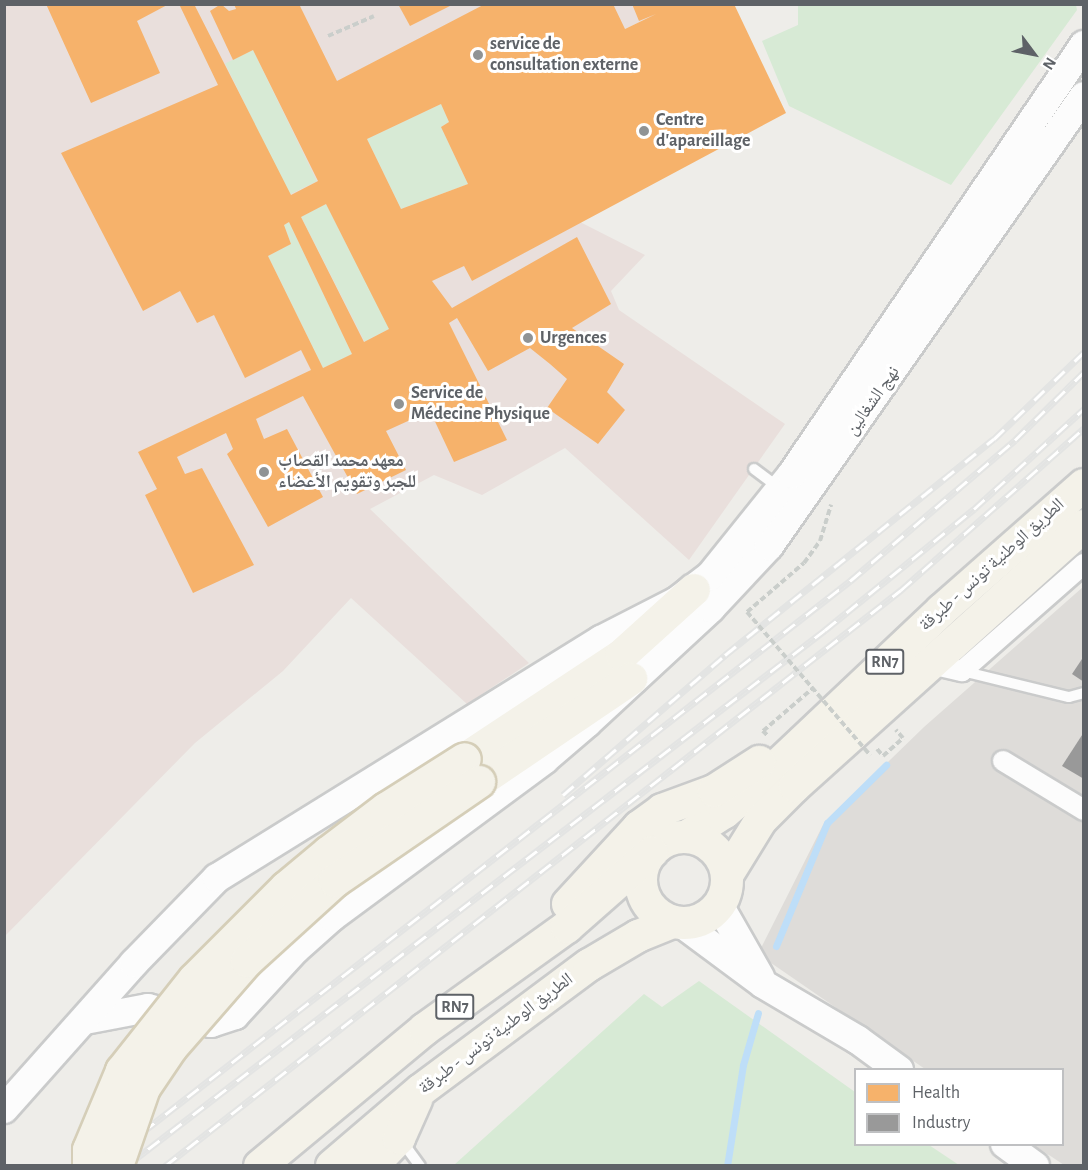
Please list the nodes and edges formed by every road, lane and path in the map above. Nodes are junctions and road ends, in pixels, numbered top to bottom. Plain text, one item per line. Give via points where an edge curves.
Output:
1 (374, 16) dead end
2 (328, 36) dead end
3 (1082, 45) edge
4 (1083, 96) edge
5 (754, 469) dead end
6 (1083, 485) edge
7 (781, 489) junction
8 (1075, 558) edge
9 (804, 563) dead end
10 (694, 590) junction
11 (931, 664) junction
12 (962, 670) junction
13 (631, 679) junction
14 (813, 688) junction
15 (1083, 693) edge
16 (904, 723) dead end
17 (763, 730) dead end
18 (810, 730) junction
19 (1003, 761) dead end
20 (472, 771) junction
21 (1083, 810) edge
22 (686, 837) junction
23 (652, 852) junction
24 (727, 875) junction
25 (719, 905) junction
26 (677, 923) junction
27 (134, 963) junction
28 (511, 966) junction
29 (763, 984) junction
30 (148, 1008) junction
31 (85, 1020) junction
32 (896, 1068) edge
33 (421, 1090) junction
34 (4, 1109) edge
35 (399, 1138) junction
36 (1008, 1146) edge
37 (88, 1160) edge
38 (117, 1166) edge
39 (260, 1166) edge
40 (332, 1166) edge
41 (372, 1166) edge
42 (420, 1166) edge
43 (1035, 1166) edge

1 - 2 path
3 - 7 street
4 - 13 street, نهج الشغالين via 775,539 711,608
5 - 7 lane
6 - 18 main road, الطريق الوطنية تونس - طبرقة / RN7
7 - 10 street via 736,548
8 - 11 main road, الطريق الوطنية تونس - طبرقة / RN7
8 - 12 street
9 - 14 path, bridge via 747,612
10 - 20 main road via 605,667
10 - 27 street via 601,640 259,850 203,891
11 - 12 street
11 - 24 main road, الطريق الوطنية تونس - طبرقة / RN7 via 761,820
12 - 15 lane via 1069,697
13 - 20 main road
13 - 30 street, نهج الشغالين via 544,760 332,917 296,949 235,1015 211,1023
14 - 16 path, bridge via 870,755 877,749 883,756 903,738 896,730
14 - 17 path
18 - 22 main road, الطريق الوطنية تونس - طبرقة / RN7 via 734,805
18 - 28 main road, RN7 via 714,791 663,810 639,827
19 - 21 street
20 - 37 main road, bridge via 386,809 328,853 238,933 160,1020 122,1071
20 - 38 main road, bridge via 335,881 247,962 171,1048 144,1088
22 - 23 main road, RN7 via 663,843
22 - 24 main road via 698,839 716,851
23 - 26 main road via 644,865 642,887 654,911
23 - 28 main road, RN7 via 567,927
24 - 25 main road, RN7 via 727,890
25 - 26 main road, RN7 via 708,916
25 - 29 street
26 - 29 street
26 - 33 main road, الطريق الوطنية تونس - طبرقة / RN7 via 589,965
27 - 30 street
27 - 31 street
28 - 39 main road, RN7 via 425,1029
29 - 32 street via 858,1040
30 - 31 street
31 - 34 street
33 - 35 main road
33 - 40 main road, الطريق الوطنية تونس - طبرقة / RN7
35 - 41 main road
35 - 42 lane
36 - 43 street

